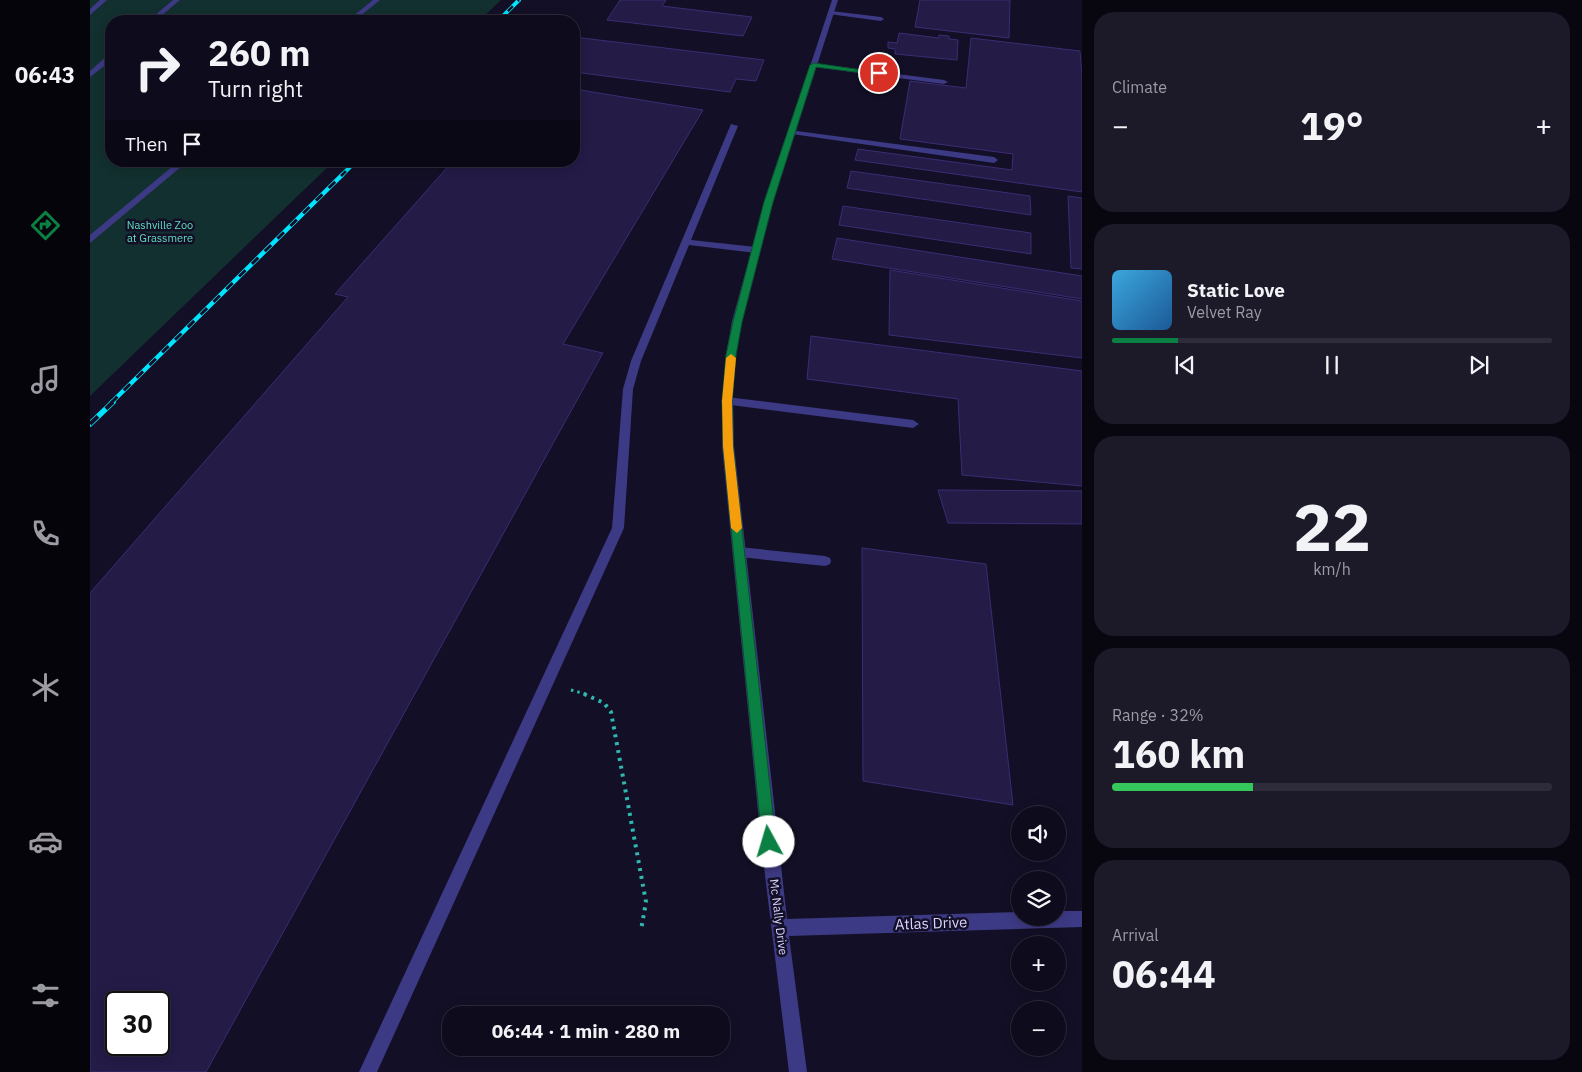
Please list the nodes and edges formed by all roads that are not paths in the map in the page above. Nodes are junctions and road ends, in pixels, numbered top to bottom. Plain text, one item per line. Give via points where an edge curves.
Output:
1 (104, 0) edge
2 (177, 0) edge
3 (377, 0) edge
4 (835, 0) edge
5 (90, 13) edge
6 (831, 13) junction
7 (158, 15) edge
8 (358, 15) edge
9 (881, 19) dead end
10 (105, 62) edge
11 (814, 65) junction
12 (90, 75) edge
13 (944, 82) dead end
14 (734, 126) dead end
15 (792, 132) junction
16 (994, 160) dead end
17 (177, 167) edge
18 (90, 240) edge
19 (686, 242) junction
20 (756, 250) junction
21 (727, 401) junction
22 (914, 424) dead end
23 (739, 552) junction
24 (825, 560) dead end
25 (1082, 919) edge
26 (780, 928) junction
27 (368, 1072) edge
28 (798, 1072) edge

1 - 5 street
2 - 7 street
3 - 8 street
4 - 6 street, Mc Nally Drive
6 - 9 street
6 - 11 street, Mc Nally Drive
10 - 12 street
11 - 13 street
11 - 15 street, Mc Nally Drive
14 - 19 street
15 - 16 street
15 - 20 street, Mc Nally Drive via 768,202
17 - 18 street
19 - 20 street
19 - 27 street via 628,389 618,528
20 - 21 street, Mc Nally Drive via 731,355
21 - 22 street
21 - 23 street, Mc Nally Drive via 728,446
23 - 24 street
23 - 26 street, Mc Nally Drive
25 - 26 street, Atlas Drive
26 - 28 street, Mc Nally Drive

